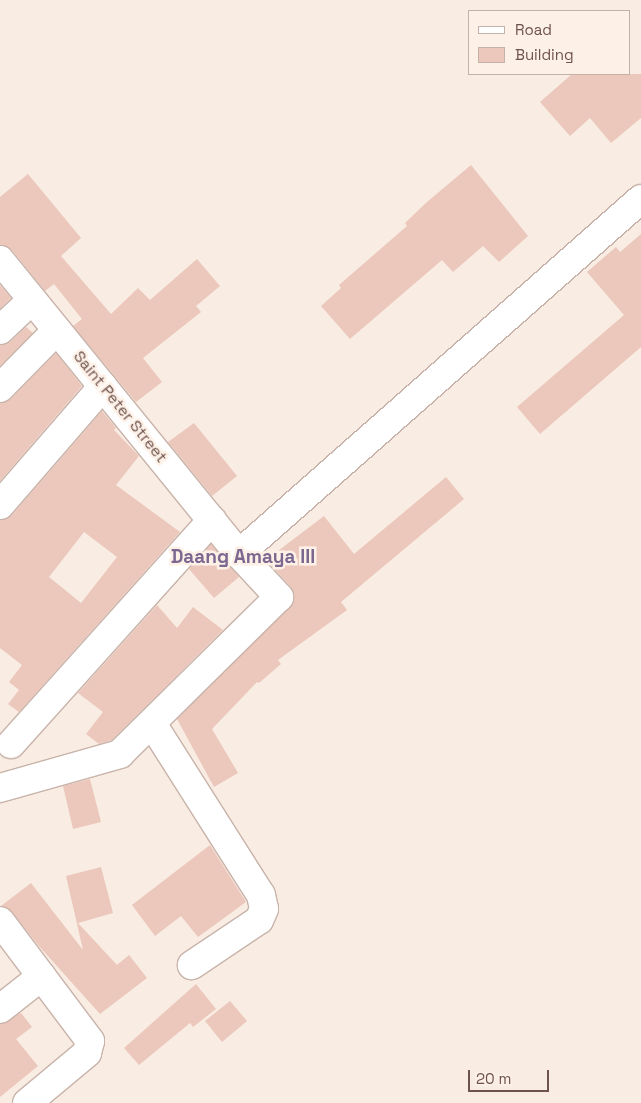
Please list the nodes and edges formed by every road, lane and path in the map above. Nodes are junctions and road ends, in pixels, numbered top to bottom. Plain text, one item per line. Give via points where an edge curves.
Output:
1 (641, 199) edge
2 (1, 263) edge
3 (32, 300) junction
4 (0, 330) edge
5 (57, 330) junction
6 (103, 386) junction
7 (0, 388) edge
8 (0, 505) edge
9 (212, 520) junction
10 (239, 554) junction
11 (153, 725) junction
12 (12, 744) dead end
13 (0, 788) edge
14 (0, 921) edge
15 (192, 965) dead end
16 (42, 976) junction
17 (0, 1008) edge
18 (27, 1103) edge

1 - 10 street
2 - 3 street, Saint Peter Street
3 - 4 street
3 - 5 street, Saint Peter Street
5 - 6 street, Saint Peter Street
5 - 7 street
6 - 8 street
6 - 9 street, Saint Peter Street
9 - 10 street, Saint Peter Street
9 - 12 street
10 - 11 street, Saint Peter Street via 279,597
11 - 13 street via 120,754
11 - 15 street via 261,895 264,909 259,920
14 - 16 street
16 - 17 street
16 - 18 street via 90,1041 87,1053

